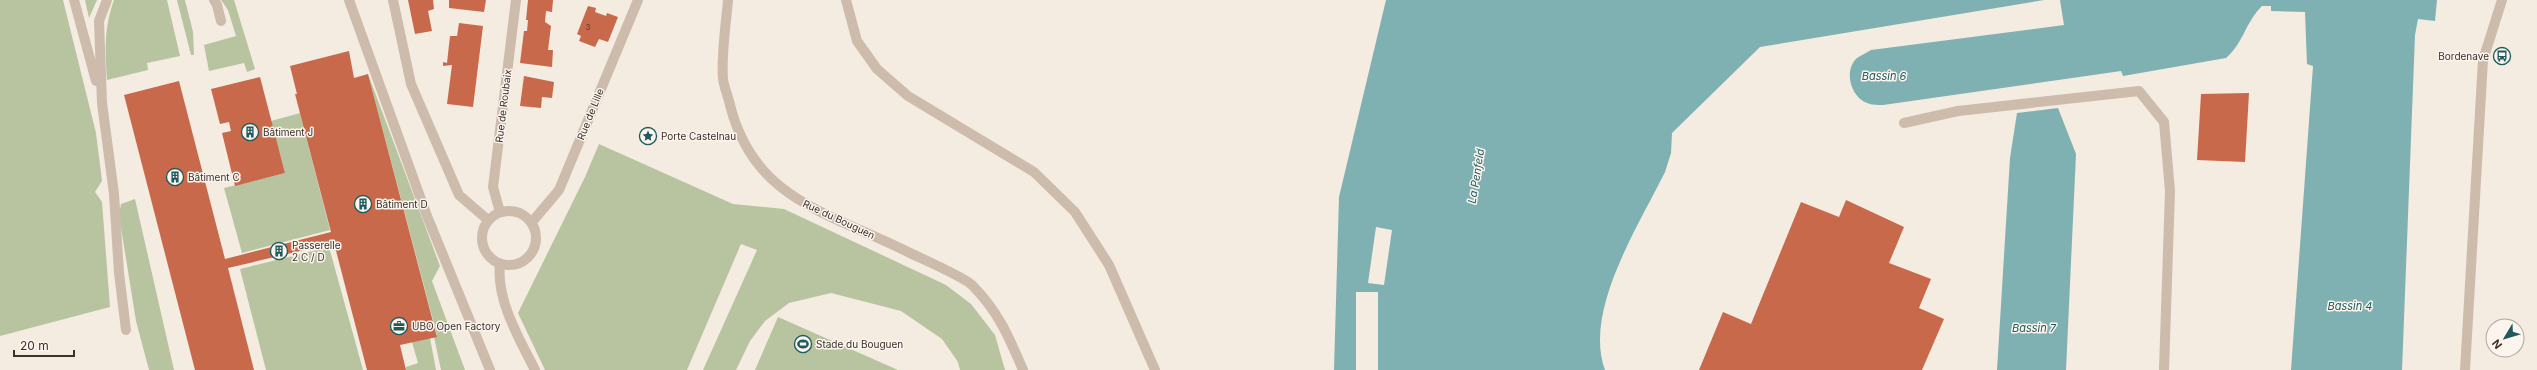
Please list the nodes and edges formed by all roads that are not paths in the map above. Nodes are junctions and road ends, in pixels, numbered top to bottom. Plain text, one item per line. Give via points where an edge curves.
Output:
1 (74, 0) edge
2 (107, 0) edge
3 (214, 0) edge
4 (349, 0) edge
5 (393, 0) edge
6 (516, 0) edge
7 (638, 0) edge
8 (728, 0) edge
9 (846, 0) edge
10 (2502, 0) edge
11 (221, 21) dead end
12 (102, 102) junction
13 (1904, 123) dead end
14 (500, 212) junction
15 (488, 220) junction
16 (532, 222) junction
17 (500, 264) junction
18 (126, 330) dead end
19 (490, 370) edge
20 (535, 370) edge
21 (1023, 370) edge
22 (1155, 370) edge
23 (2164, 370) edge
24 (2465, 370) edge

1 - 12 street
2 - 12 street via 98,20
3 - 11 street
4 - 19 street via 427,216
5 - 15 street via 411,84 459,195
6 - 14 street, Rue de Roubaix via 493,187
7 - 16 street, Rue de Lille via 559,190
8 - 21 street, Rue du Bouguen via 723,78 734,122 745,147 761,170 787,193 819,211 971,284 1002,321
9 - 22 street via 857,41 876,68 908,96 1034,172 1075,212 1108,266
10 - 24 street via 2483,60
12 - 18 street via 114,194
13 - 23 street via 1958,111 2139,91 2164,122 2170,191
14 - 15 street
14 - 16 street via 512,210 521,213
15 - 17 street via 483,228 482,242 488,255
16 - 17 street via 536,242 530,256 514,265
17 - 20 street via 499,276 506,306

